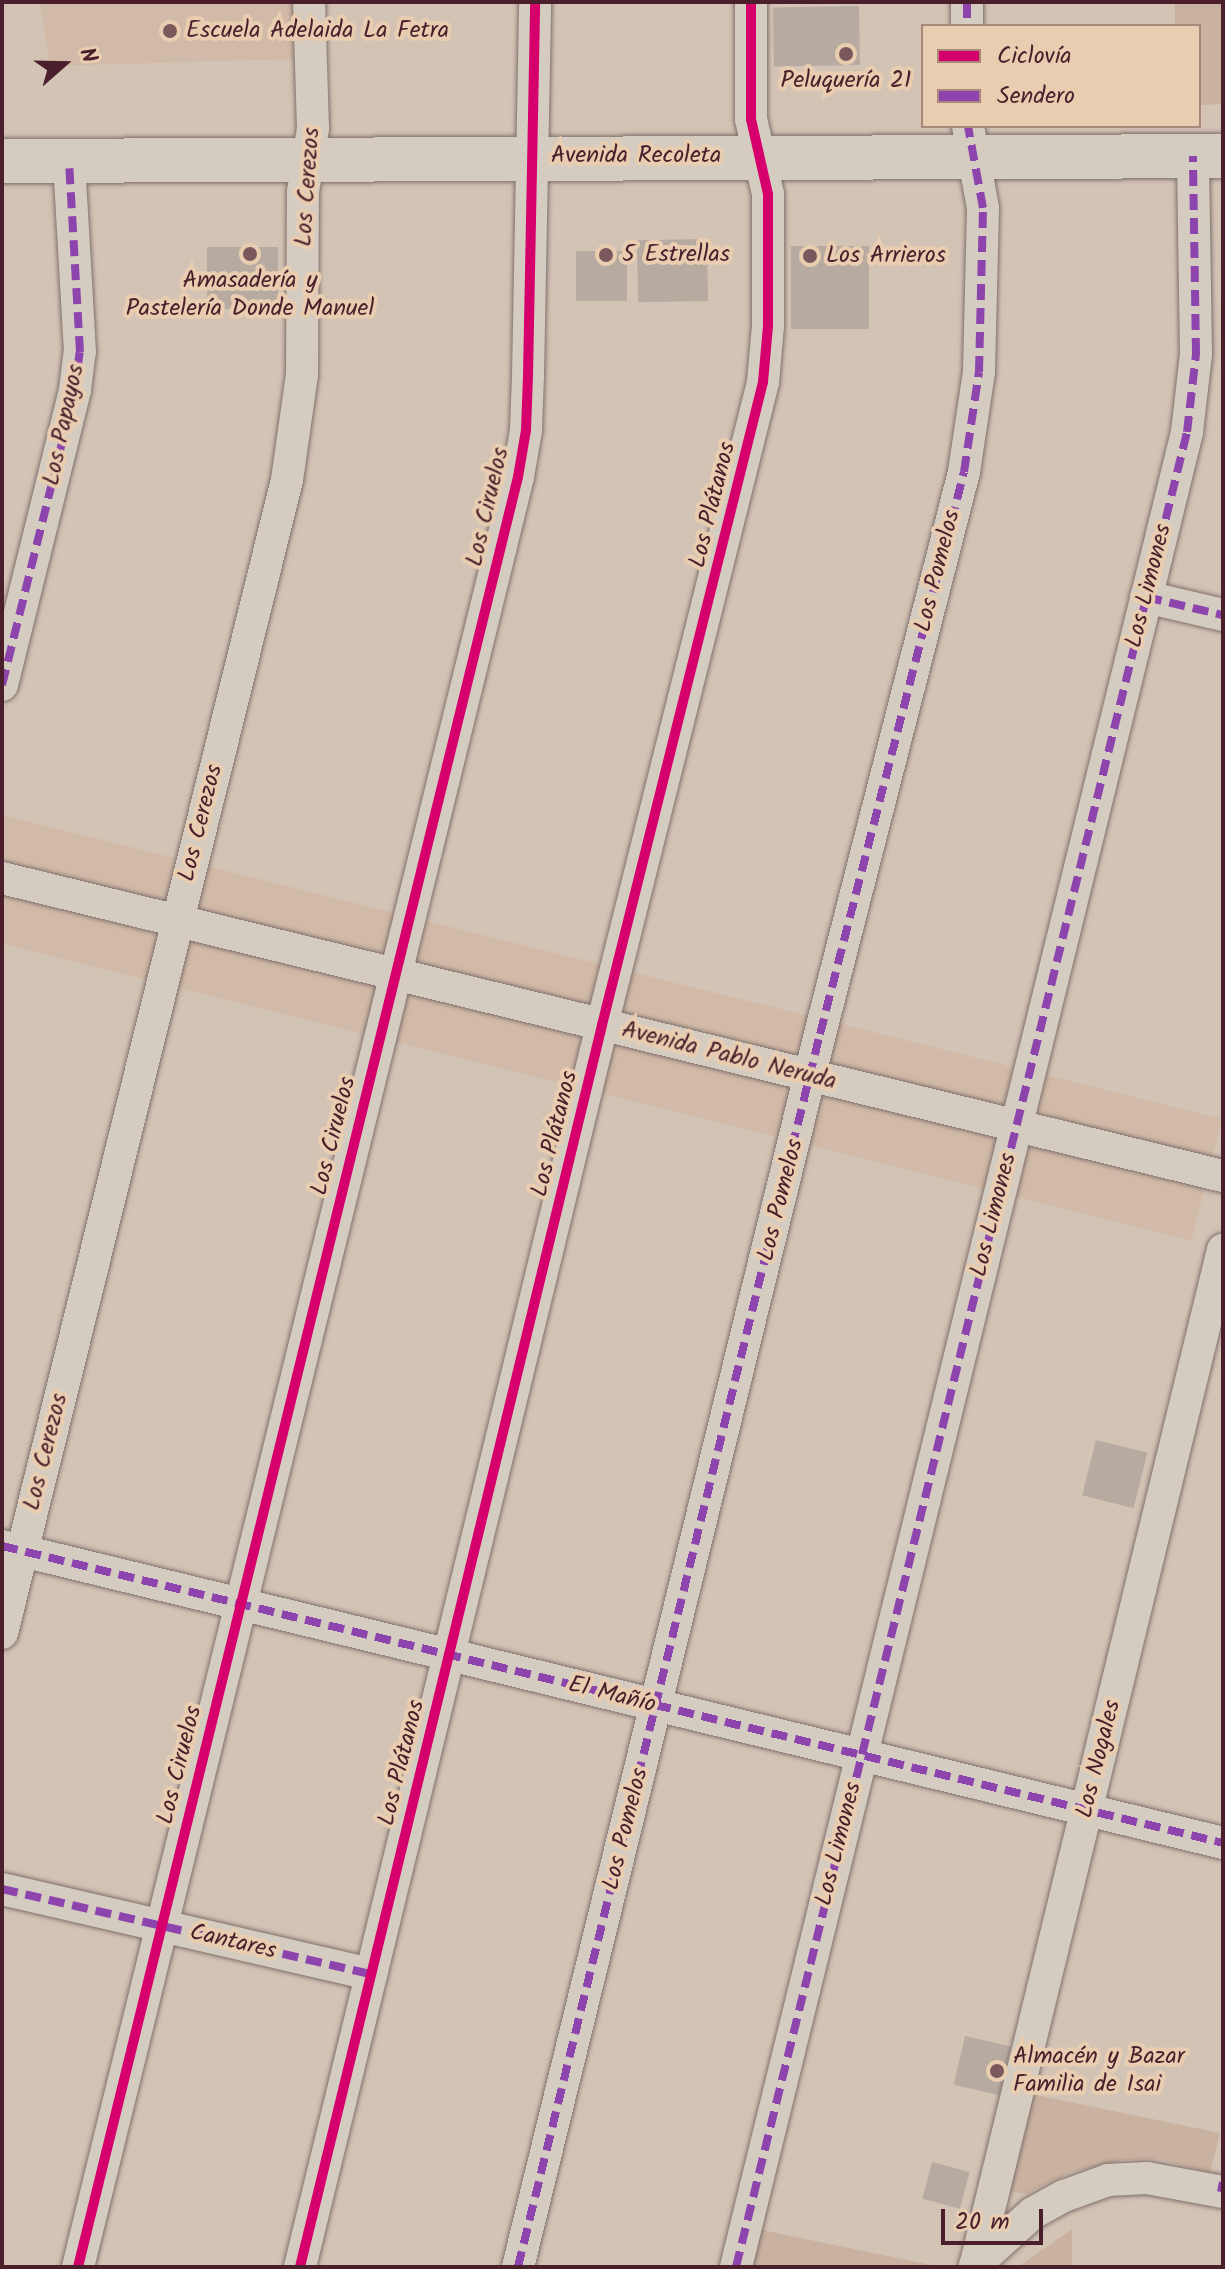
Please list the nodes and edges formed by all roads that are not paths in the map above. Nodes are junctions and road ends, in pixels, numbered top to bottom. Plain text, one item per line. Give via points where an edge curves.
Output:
1 (309, 2) edge
2 (535, 2) edge
3 (751, 2) edge
4 (967, 2) edge
5 (967, 24) edge
6 (971, 142) edge
7 (535, 156) junction
8 (1208, 156) edge
9 (759, 157) junction
10 (308, 158) junction
11 (69, 160) junction
12 (2, 161) edge
13 (1146, 597) junction
14 (1223, 615) edge
15 (2, 685) edge
16 (2, 878) edge
17 (177, 921) junction
18 (394, 974) junction
19 (602, 1025) junction
20 (810, 1076) junction
21 (1016, 1126) junction
22 (1223, 1176) edge
23 (1223, 1250) edge
24 (12, 1548) edge
25 (240, 1604) junction
26 (2, 1633) edge
27 (449, 1655) junction
28 (657, 1705) junction
29 (861, 1755) junction
30 (1086, 1810) junction
31 (1223, 1843) edge
32 (2, 1889) edge
33 (162, 1926) junction
34 (371, 1974) junction
35 (1222, 2189) edge
36 (974, 2266) edge
37 (78, 2267) edge
38 (300, 2267) edge
39 (518, 2267) edge
40 (736, 2267) edge

1 - 10 street, Los Cerezos via 313,128
2 - 7 street, Los Ciruelos
3 - 9 street, Los Plátanos via 751,119
4 - 5 street
6 - 8 street, Avenida Recoleta
6 - 9 street, Avenida Recoleta
6 - 20 street, Los Pomelos via 983,208 973,424
7 - 9 street, Avenida Recoleta
7 - 10 street, Avenida Recoleta
7 - 18 street, Los Ciruelos via 526,430 518,477
8 - 13 street, Los Limones via 1194,392
9 - 19 street, Los Plátanos via 768,194 763,382
10 - 11 street, Avenida Recoleta
10 - 17 street, Los Cerezos via 303,192 302,374 293,444
11 - 12 street, Avenida Recoleta
11 - 15 street, Los Papayos via 80,320 75,390
13 - 14 street
13 - 21 street, Los Limones
16 - 17 street, Avenida Pablo Neruda
17 - 18 street, Avenida Pablo Neruda
17 - 24 street, Los Cerezos
18 - 19 street, Avenida Pablo Neruda
18 - 25 street, Los Ciruelos
19 - 20 street, Avenida Pablo Neruda
19 - 27 street, Los Plátanos
20 - 21 street, Avenida Pablo Neruda
20 - 28 street, Los Pomelos
21 - 22 street, Avenida Pablo Neruda
21 - 29 street, Los Limones
23 - 30 street, Los Nogales
24 - 25 street, El Mañío
24 - 26 street, Los Cerezos
25 - 27 street, El Mañío
25 - 33 street, Los Ciruelos
27 - 28 street, El Mañío
27 - 34 street, Los Plátanos
28 - 29 street, El Mañío
28 - 39 street, Los Pomelos
29 - 30 street, El Mañío
29 - 40 street, Los Limones
30 - 31 street, El Mañío
30 - 36 street, Los Nogales
32 - 33 street, Cantares
33 - 34 street, Cantares
33 - 37 street, Los Ciruelos
34 - 38 street, Los Plátanos
35 - 36 street via 1147,2178 1108,2180 1033,2213

